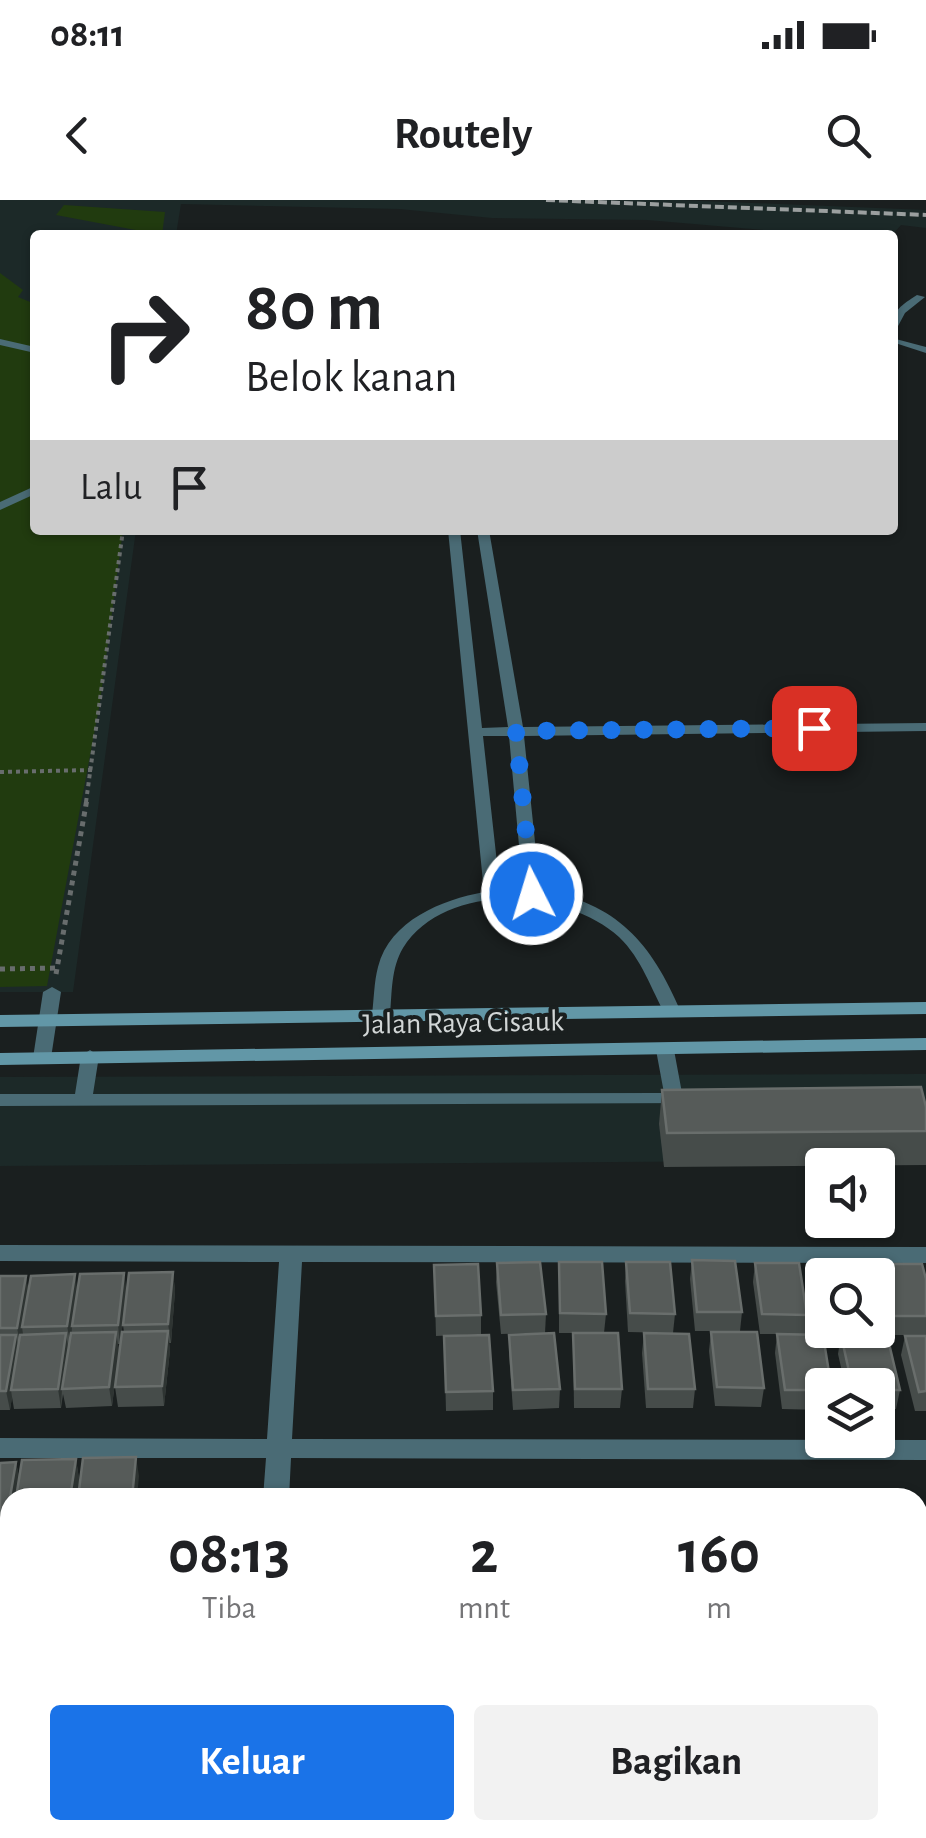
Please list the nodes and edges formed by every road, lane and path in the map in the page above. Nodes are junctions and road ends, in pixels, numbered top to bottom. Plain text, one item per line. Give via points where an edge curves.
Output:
1 (923, 296) edge
2 (898, 300) edge
3 (898, 317) edge
4 (0, 342) edge
5 (898, 343) edge
6 (30, 349) edge
7 (926, 350) edge
8 (30, 492) edge
9 (0, 506) edge
10 (122, 535) edge
11 (455, 535) edge
12 (485, 535) edge
13 (926, 727) edge
14 (516, 731) junction
15 (477, 732) junction
16 (92, 770) junction
17 (0, 772) edge
18 (532, 894) junction
19 (492, 896) junction
20 (58, 968) junction
21 (0, 969) edge
22 (52, 992) joint
23 (926, 1008) edge
24 (672, 1012) junction
25 (381, 1014) junction
26 (0, 1020) edge
27 (49, 1021) junction
28 (926, 1044) edge
29 (665, 1050) junction
30 (90, 1056) junction
31 (42, 1058) junction
32 (0, 1059) edge
33 (674, 1099) junction
34 (713, 1099) edge
35 (0, 1100) edge
36 (83, 1100) junction
37 (0, 1254) edge
38 (291, 1255) junction
39 (926, 1255) edge
40 (0, 1448) edge
41 (279, 1448) junction
42 (926, 1450) edge
43 (277, 1488) edge

1 - 2 lane
1 - 3 lane
4 - 6 lane
5 - 7 lane
8 - 9 lane
10 - 16 path
11 - 15 lane
12 - 14 lane
13 - 14 lane
14 - 15 lane
14 - 18 lane
15 - 19 lane
16 - 17 path
16 - 20 path
18 - 19 lane
18 - 24 lane via 571,902 612,923 638,945
19 - 25 lane via 444,908 411,929 388,959
20 - 21 path
20 - 22 path
22 - 27 lane
23 - 24 main road, Jalan Raya Cisauk
24 - 25 main road, Jalan Raya Cisauk
25 - 27 main road, Jalan Raya Cisauk
26 - 27 main road, Jalan Raya Cisauk
27 - 31 lane
28 - 29 main road, Jalan Raya Cisauk
29 - 30 main road, Jalan Raya Cisauk
29 - 33 lane
30 - 31 main road, Jalan Raya Cisauk
30 - 36 lane
31 - 32 main road, Jalan Raya Cisauk
33 - 34 lane
33 - 36 lane
35 - 36 lane
37 - 38 street
38 - 39 street
38 - 41 street
40 - 41 street
41 - 42 street
41 - 43 street

